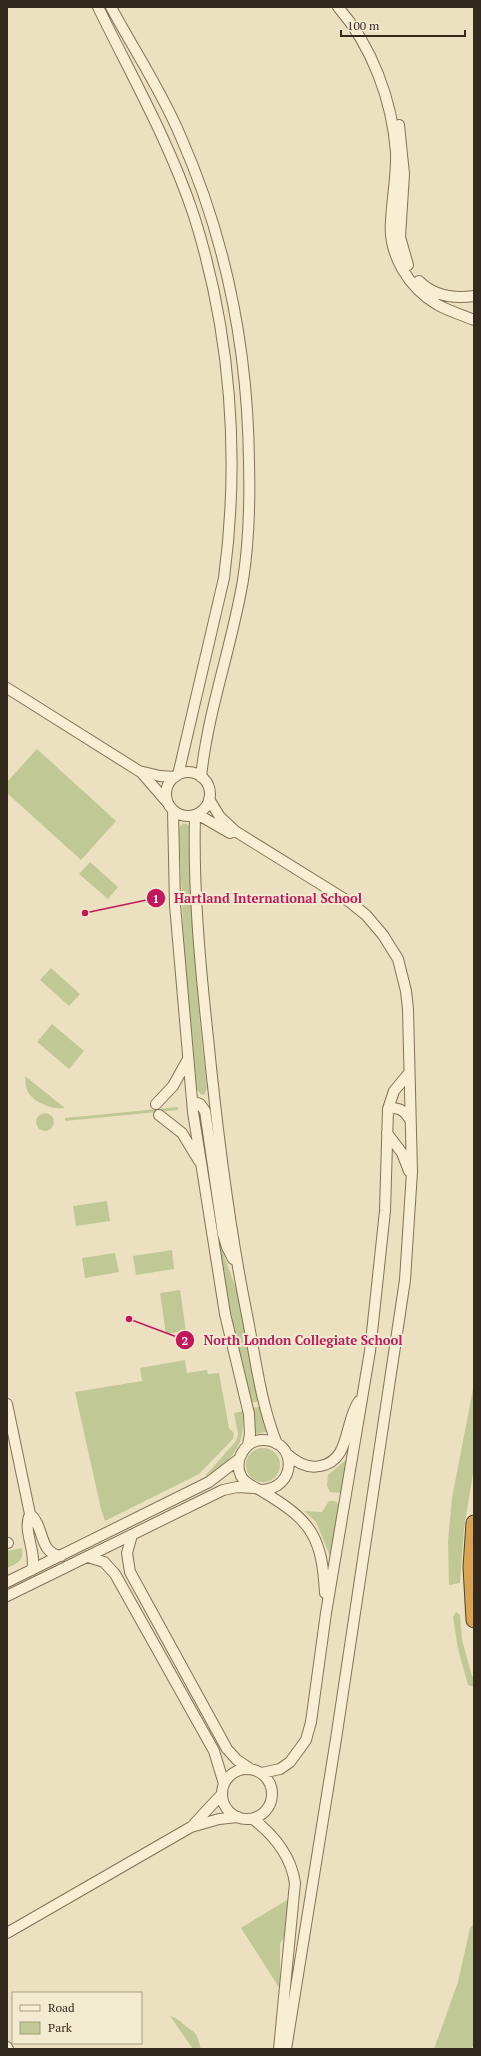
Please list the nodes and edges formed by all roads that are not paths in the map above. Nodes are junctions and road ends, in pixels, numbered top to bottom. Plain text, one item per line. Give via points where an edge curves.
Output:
1 (98, 7) edge
2 (111, 7) edge
3 (338, 7) edge
4 (346, 7) edge
5 (474, 296) edge
6 (474, 320) edge
7 (7, 688) edge
8 (139, 770) junction
9 (176, 776) junction
10 (201, 777) junction
11 (209, 798) junction
12 (170, 806) junction
13 (196, 814) junction
14 (402, 974) junction
15 (188, 1057) junction
16 (409, 1073) junction
17 (214, 1098) junction
18 (192, 1101) junction
19 (156, 1104) dead end
20 (210, 1110) junction
21 (388, 1110) junction
22 (193, 1112) junction
23 (159, 1115) dead end
24 (410, 1120) junction
25 (387, 1133) junction
26 (202, 1166) junction
27 (412, 1181) junction
28 (362, 1396) junction
29 (7, 1404) edge
30 (11, 1443) edge
31 (278, 1444) junction
32 (248, 1445) junction
33 (287, 1454) junction
34 (239, 1459) junction
35 (257, 1489) junction
36 (30, 1514) junction
37 (474, 1523) edge
38 (132, 1535) junction
39 (61, 1556) junction
40 (88, 1557) junction
41 (32, 1570) junction
42 (7, 1582) edge
43 (7, 1596) edge
44 (326, 1613) junction
45 (474, 1620) edge
46 (249, 1768) junction
47 (262, 1773) junction
48 (223, 1789) junction
49 (238, 1817) junction
50 (253, 1819) junction
51 (191, 1827) junction
52 (7, 1934) edge
53 (279, 2049) edge
54 (286, 2049) edge

1 - 9 street via 152,116 194,216 218,310 227,379 232,462 228,549 224,578
2 - 10 street via 171,116 193,165 222,252 240,341 249,449 246,548 243,580 205,745
3 - 6 street via 368,51 389,111 396,165 390,228 399,262 425,296 446,309
4 - 5 street via 379,62 396,110 403,148 404,174 400,236 407,263 419,282 434,293 450,297
7 - 8 street
8 - 9 street via 160,776
8 - 12 street
9 - 10 street via 189,773
9 - 12 street via 167,788
10 - 11 street via 208,786
11 - 13 street via 204,809
11 - 14 street via 220,817 236,831 358,908 391,946 401,965
12 - 13 street via 186,816
12 - 15 street via 175,905
13 - 14 street via 347,908 376,935
13 - 17 street via 197,894 203,993
14 - 16 street via 408,1009
15 - 18 street
15 - 19 street via 173,1086
16 - 21 street via 394,1092
16 - 24 street
17 - 18 street
17 - 20 street
18 - 20 street
18 - 22 street
20 - 22 street
20 - 31 street via 223,1234 226,1247 237,1264 266,1412
21 - 24 street via 402,1110
21 - 25 street
22 - 26 street
23 - 26 street via 182,1133
24 - 27 street
25 - 27 street via 402,1152
25 - 28 street via 385,1211 370,1351
26 - 32 street via 226,1320 249,1414
27 - 54 street via 405,1280 397,1338
28 - 33 street via 353,1409 344,1445 329,1464 314,1467 299,1464
28 - 44 street
29 - 30 street
30 - 36 street
31 - 32 street via 262,1439
31 - 33 street
32 - 34 street
33 - 35 street via 289,1467 284,1480 274,1488
34 - 35 street via 242,1476 247,1483
34 - 39 street via 209,1482
35 - 38 street via 237,1487 223,1490
35 - 44 street via 295,1512 315,1538 324,1570
36 - 39 street via 38,1524 46,1547 53,1554
36 - 41 street via 28,1524 33,1553
37 - 45 highway via 470,1567
38 - 40 street
38 - 46 street via 127,1553 130,1572 227,1749 236,1760
39 - 41 street
40 - 43 street
40 - 48 street via 104,1562 115,1574 214,1751
41 - 42 street
44 - 47 street via 311,1722 306,1740 296,1756 285,1766 274,1772
46 - 47 street
46 - 48 street via 232,1774
47 - 50 street via 269,1781 272,1796 266,1811
48 - 49 street via 225,1805
48 - 51 street
49 - 50 street
49 - 51 street
50 - 53 street via 282,1849 295,1883
51 - 52 street

